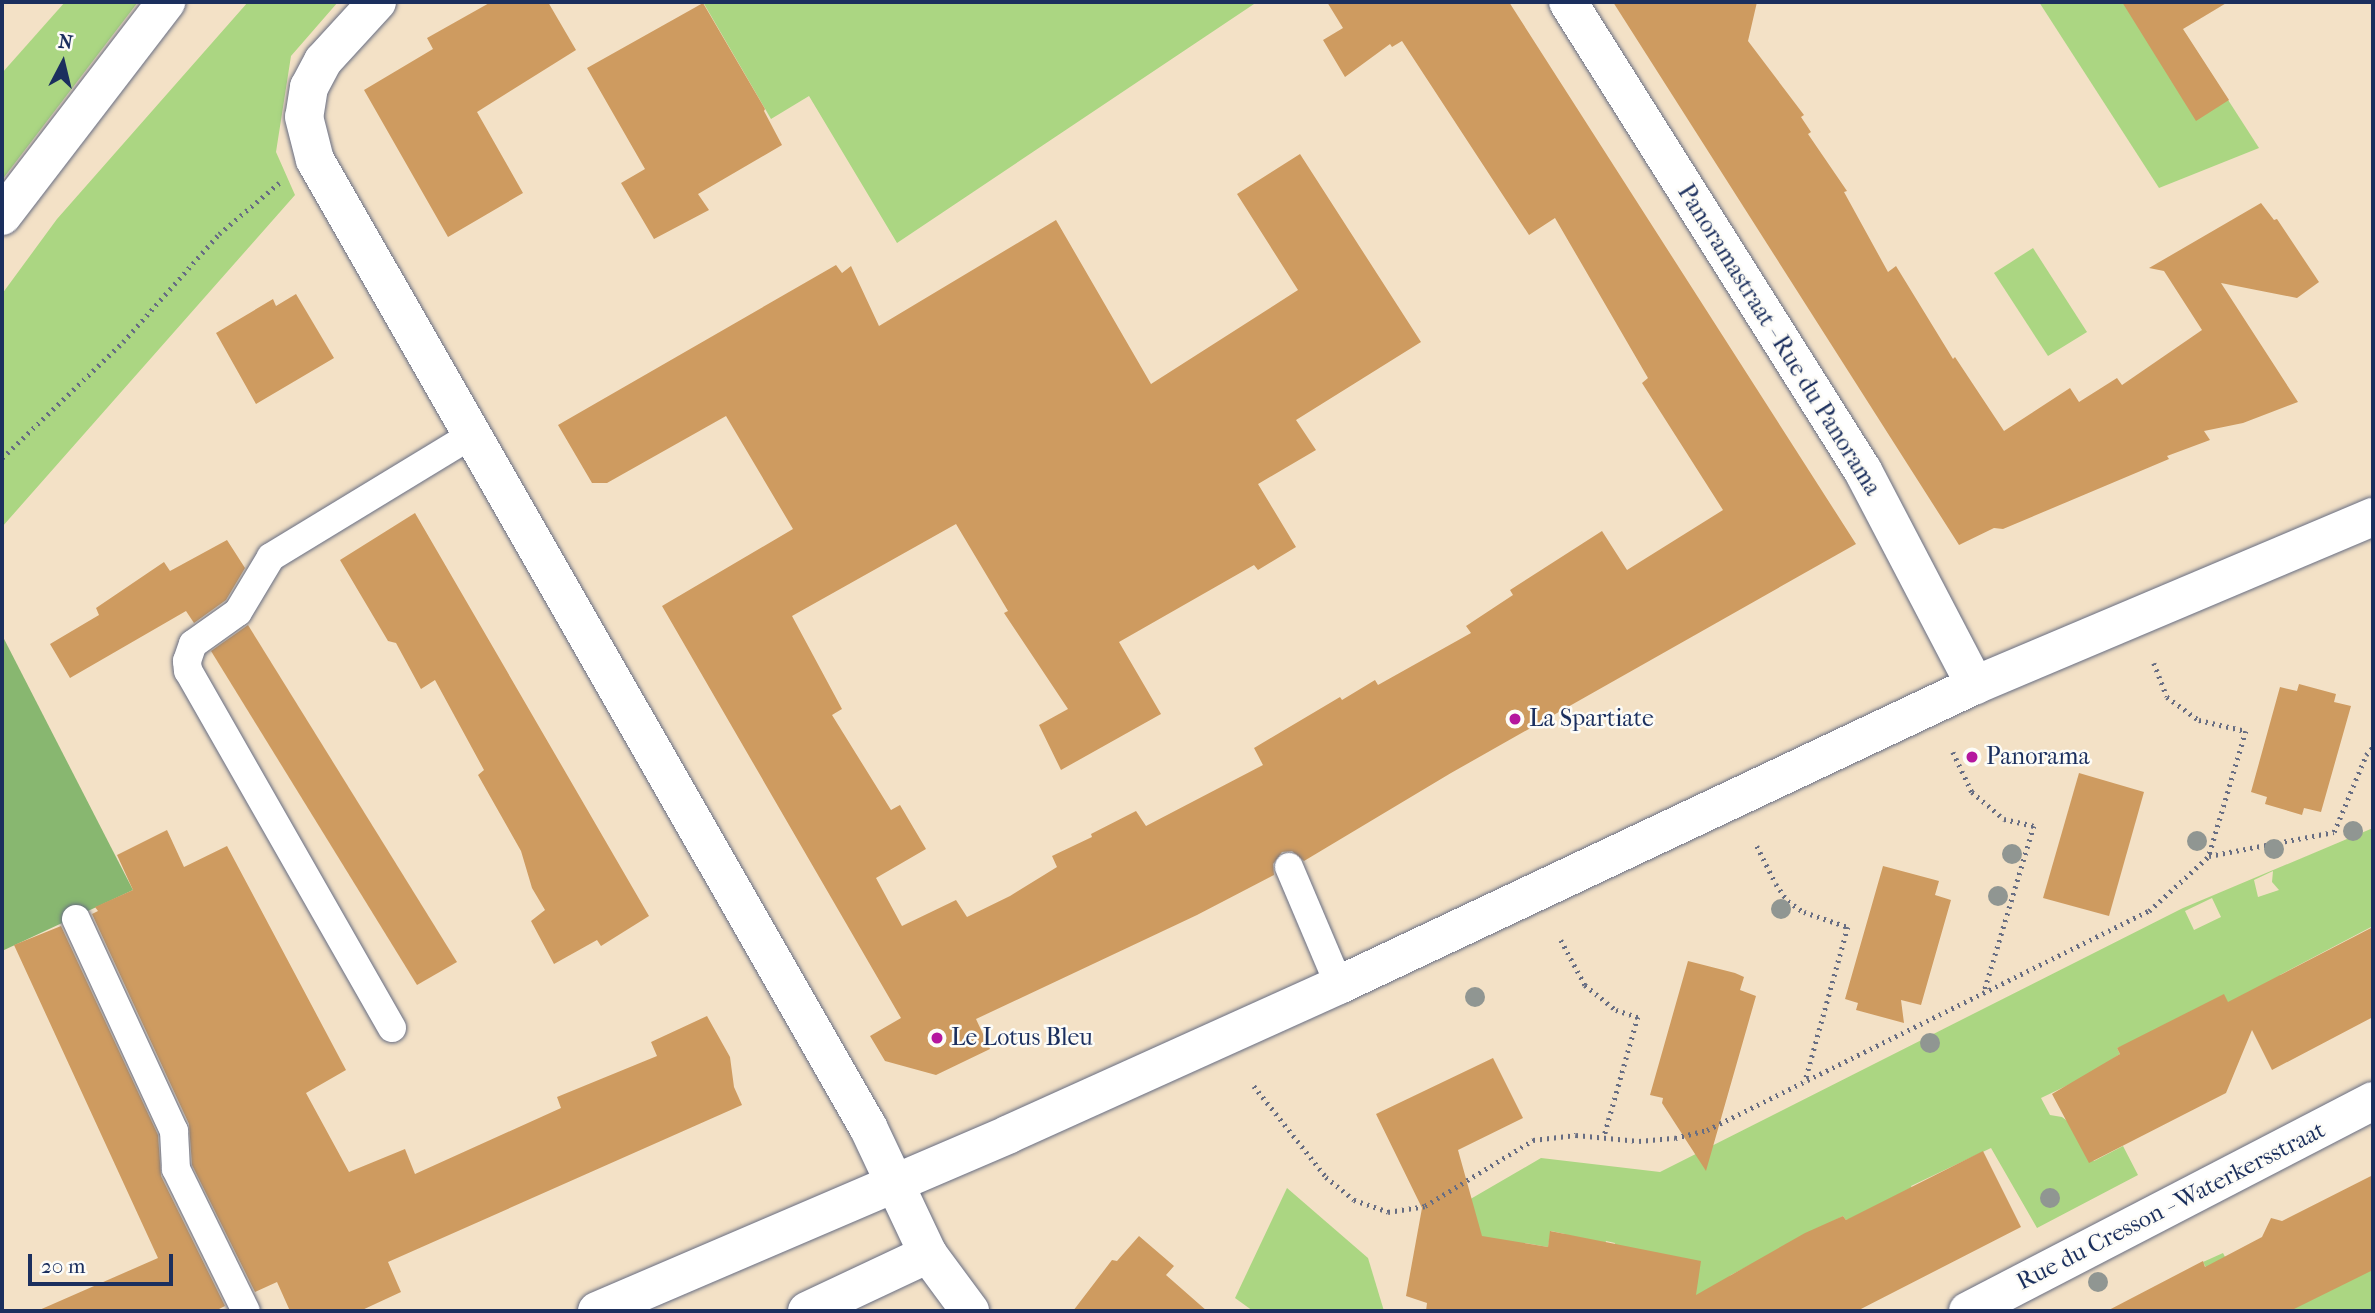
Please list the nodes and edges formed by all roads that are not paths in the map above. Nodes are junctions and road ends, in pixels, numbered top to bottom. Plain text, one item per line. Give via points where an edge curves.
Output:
1 (166, 2) edge
2 (377, 2) edge
3 (1568, 2) edge
4 (2, 216) edge
5 (472, 435) junction
6 (2373, 517) edge
7 (1975, 685) junction
8 (1289, 867) dead end
9 (76, 919) dead end
10 (1339, 985) junction
11 (392, 1028) dead end
12 (2373, 1101) edge
13 (892, 1184) junction
14 (928, 1254) junction
15 (246, 1311) edge
16 (597, 1311) edge
17 (807, 1311) edge
18 (970, 1311) edge
19 (1968, 1311) edge

1 - 4 main road
2 - 5 main road via 323,61 309,87 304,117 314,160
3 - 7 main road, Panoramastraat - Rue du Panorama via 1863,471
5 - 11 lane via 271,557 238,612 193,644 187,661 188,671
5 - 13 main road via 868,1126
6 - 7 main road
7 - 10 main road
8 - 10 lane
9 - 15 lane via 174,1131 176,1169
10 - 13 main road
12 - 19 main road, Rue du Cresson - Waterkersstraat
13 - 14 main road
13 - 16 main road
14 - 17 main road
14 - 18 main road

